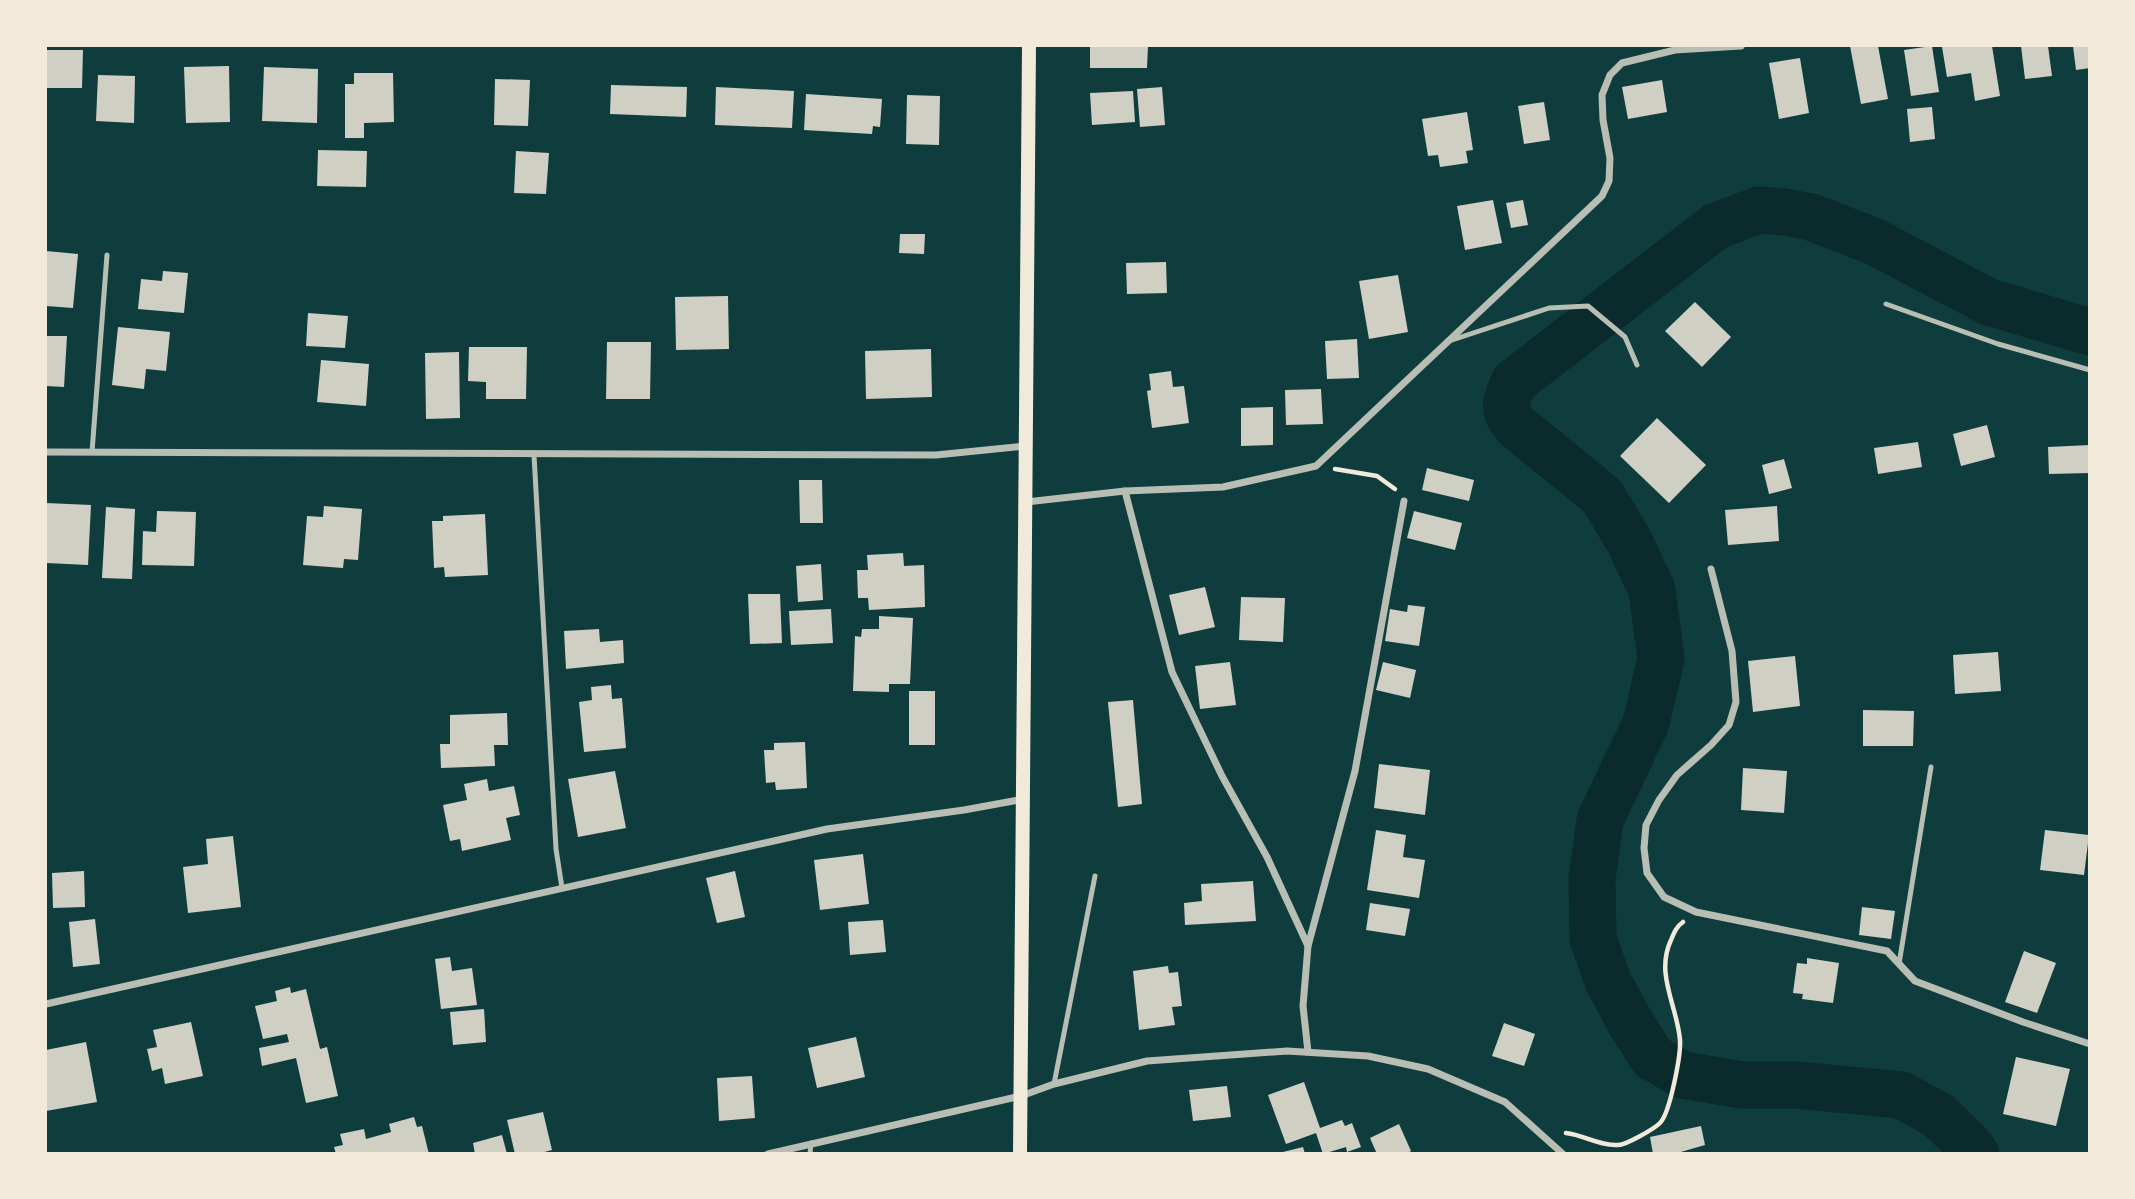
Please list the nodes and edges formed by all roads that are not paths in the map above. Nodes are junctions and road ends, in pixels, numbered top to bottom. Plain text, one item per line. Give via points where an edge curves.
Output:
1 (1029, 46) edge
2 (1741, 46) edge
3 (107, 255) dead end
4 (1886, 304) dead end
5 (1447, 342) junction
6 (1637, 365) dead end
7 (2090, 370) edge
8 (1027, 446) junction
9 (46, 452) edge
10 (92, 452) junction
11 (534, 455) junction
12 (1125, 491) junction
13 (1404, 501) road end
14 (1026, 502) junction
15 (1711, 569) dead end
16 (1931, 767) dead end
17 (1024, 799) junction
18 (1096, 876) dead end
19 (562, 888) junction
20 (1308, 946) junction
21 (1899, 964) junction
22 (46, 1003) edge
23 (2090, 1044) edge
24 (1308, 1052) junction
25 (1054, 1084) junction
26 (1021, 1096) junction
27 (811, 1143) junction
28 (768, 1153) edge
29 (810, 1153) edge
30 (1020, 1153) edge
31 (1563, 1153) edge

1 - 8 main road
2 - 5 street via 1675,50 1622,63 1610,75 1602,94 1610,158 1609,181 1602,196
3 - 10 lane
4 - 7 lane via 1998,344
5 - 6 lane via 1549,308 1588,306 1625,337
5 - 12 street via 1316,466 1223,487
8 - 11 street via 936,455
8 - 14 main road
9 - 10 street
10 - 11 street
11 - 19 lane
12 - 14 street
12 - 20 street via 1172,672
13 - 20 street via 1355,771
14 - 17 main road
15 - 21 street via 1731,651 1736,702 1729,725 1677,775 1659,800 1646,825 1647,873 1664,897 1696,912 1887,951
16 - 21 lane
17 - 19 street via 827,829
17 - 26 main road
18 - 25 lane
19 - 22 street
20 - 24 street via 1303,1006
21 - 23 street via 1915,981
24 - 25 street via 1147,1062
24 - 31 street via 1368,1056 1428,1069 1505,1102
25 - 26 street
26 - 27 street
26 - 30 main road
27 - 28 street
27 - 29 lane

